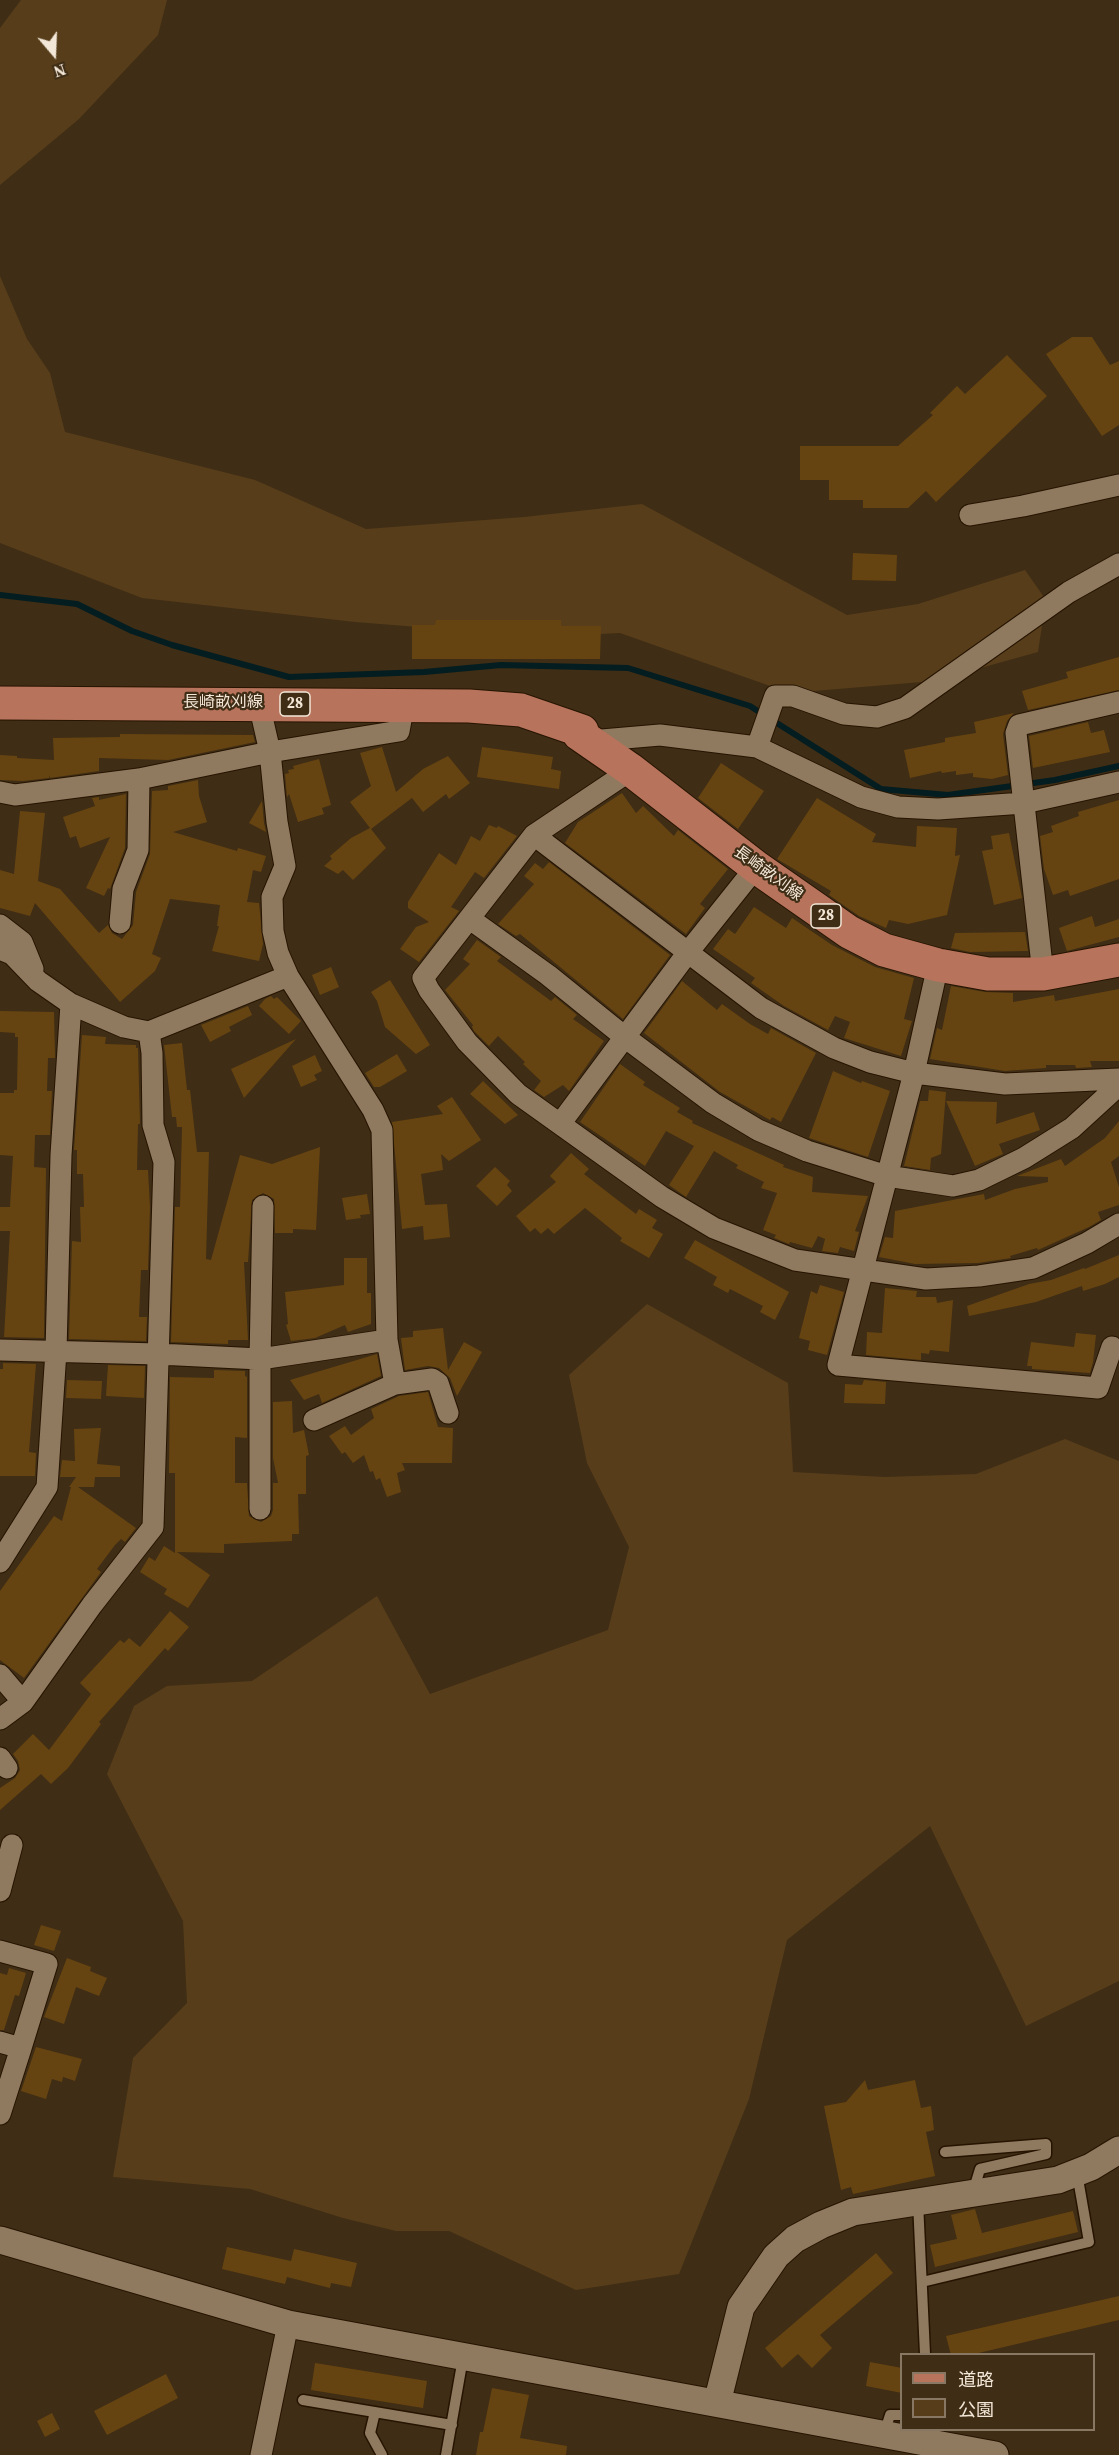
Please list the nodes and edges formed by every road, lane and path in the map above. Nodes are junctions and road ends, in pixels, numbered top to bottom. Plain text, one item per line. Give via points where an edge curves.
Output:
1 (1119, 485) edge
2 (970, 515) dead end
3 (1119, 564) edge
4 (1119, 702) edge
5 (0, 703) edge
6 (0, 714) edge
7 (262, 717) junction
8 (401, 720) junction
9 (764, 729) junction
10 (585, 738) junction
11 (270, 752) junction
12 (630, 770) junction
13 (139, 779) junction
14 (1119, 782) edge
15 (0, 792) edge
16 (1024, 801) junction
17 (534, 835) junction
18 (756, 867) junction
19 (470, 919) junction
20 (120, 923) dead end
21 (0, 925) edge
22 (0, 949) edge
23 (689, 951) junction
24 (1119, 960) edge
25 (938, 966) junction
26 (1043, 974) junction
27 (288, 976) junction
28 (38, 981) junction
29 (71, 1004) junction
30 (149, 1032) junction
31 (626, 1038) junction
32 (914, 1073) junction
33 (1119, 1079) edge
34 (1119, 1085) edge
35 (560, 1124) junction
36 (887, 1176) junction
37 (263, 1206) dead end
38 (1119, 1224) edge
39 (862, 1270) junction
40 (387, 1340) junction
41 (1112, 1347) dead end
42 (0, 1350) edge
43 (56, 1351) junction
44 (158, 1354) junction
45 (260, 1359) junction
46 (395, 1384) junction
47 (448, 1413) dead end
48 (314, 1420) dead end
49 (260, 1509) dead end
50 (0, 1562) edge
51 (0, 1675) edge
52 (23, 1702) junction
53 (0, 1719) edge
54 (12, 1845) dead end
55 (0, 1891) edge
56 (0, 1951) edge
57 (0, 2042) edge
58 (21, 2048) junction
59 (0, 2114) edge
60 (1119, 2150) edge
61 (945, 2152) dead end
62 (1077, 2172) junction
63 (972, 2193) junction
64 (918, 2202) junction
65 (0, 2240) edge
66 (922, 2282) junction
67 (288, 2324) junction
68 (925, 2353) edge
69 (463, 2358) junction
70 (303, 2400) dead end
71 (717, 2403) junction
72 (375, 2412) junction
73 (452, 2425) junction
74 (893, 2425) edge
75 (913, 2431) edge
76 (261, 2455) edge
77 (382, 2455) edge
78 (446, 2455) edge
79 (995, 2455) edge

1 - 2 street
3 - 9 street via 1069,592 905,708 877,717 844,714 794,696 775,696
4 - 16 street via 1019,724
5 - 10 main road, 長崎畝刈線 / 28 via 470,706 521,710 582,731
6 - 7 main road, 長崎畝刈線 / 28
7 - 8 main road, 長崎畝刈線 / 28
7 - 11 street
8 - 10 main road, 長崎畝刈線 / 28 via 494,721
8 - 11 street via 399,731
9 - 10 street
9 - 16 street via 861,797 898,807 938,809
10 - 12 main road, 長崎畝刈線 / 28
11 - 13 street
11 - 27 street via 285,866 272,897 273,930
12 - 17 street
12 - 18 main road, 長崎畝刈線 / 28
13 - 15 street via 15,795
13 - 20 street via 138,850 123,889
14 - 16 street
16 - 26 street
17 - 19 street
17 - 23 street
18 - 23 street
18 - 25 main road, 長崎畝刈線 / 28 via 849,932 884,950
19 - 31 street
19 - 35 street via 423,978 467,1042 518,1094
21 - 28 street via 22,942
22 - 28 street via 12,954
23 - 31 street
23 - 32 street via 761,1008 834,1048
24 - 26 main road, 長崎畝刈線 / 28
25 - 26 main road, 長崎畝刈線 / 28 via 988,974
25 - 32 street
27 - 30 street
27 - 40 street via 382,1130
28 - 29 street
29 - 30 street via 124,1027
29 - 43 street via 61,1155
30 - 44 street via 153,1125 164,1162
31 - 35 street
31 - 36 street via 713,1103 758,1130 807,1151
32 - 33 street via 1005,1084
32 - 36 street
34 - 36 street via 1072,1128 979,1180 953,1186
35 - 39 street via 662,1197 714,1228 795,1260
36 - 39 street
37 - 45 street
38 - 39 street via 1033,1268 926,1279
39 - 41 street via 838,1365 1098,1388
40 - 45 street
40 - 46 street
42 - 43 street
43 - 44 street
43 - 50 street via 47,1486
44 - 45 street
44 - 52 street via 153,1527
45 - 49 street
46 - 47 street via 432,1379 438,1383
46 - 48 street
51 - 52 street
52 - 53 street
54 - 55 street
56 - 58 street via 47,1964
57 - 58 street
58 - 59 street
60 - 62 street
61 - 63 lane via 1046,2144 1046,2154 980,2169
62 - 63 street via 1058,2180
62 - 66 lane via 1089,2242
63 - 64 street
64 - 66 lane
64 - 71 street via 853,2212 795,2239 776,2256 741,2307
65 - 67 street
66 - 68 lane
67 - 69 street
67 - 76 street
69 - 71 street
69 - 73 lane
70 - 72 lane
71 - 74 street
72 - 73 lane
72 - 77 lane via 370,2433
73 - 78 lane
75 - 79 street

